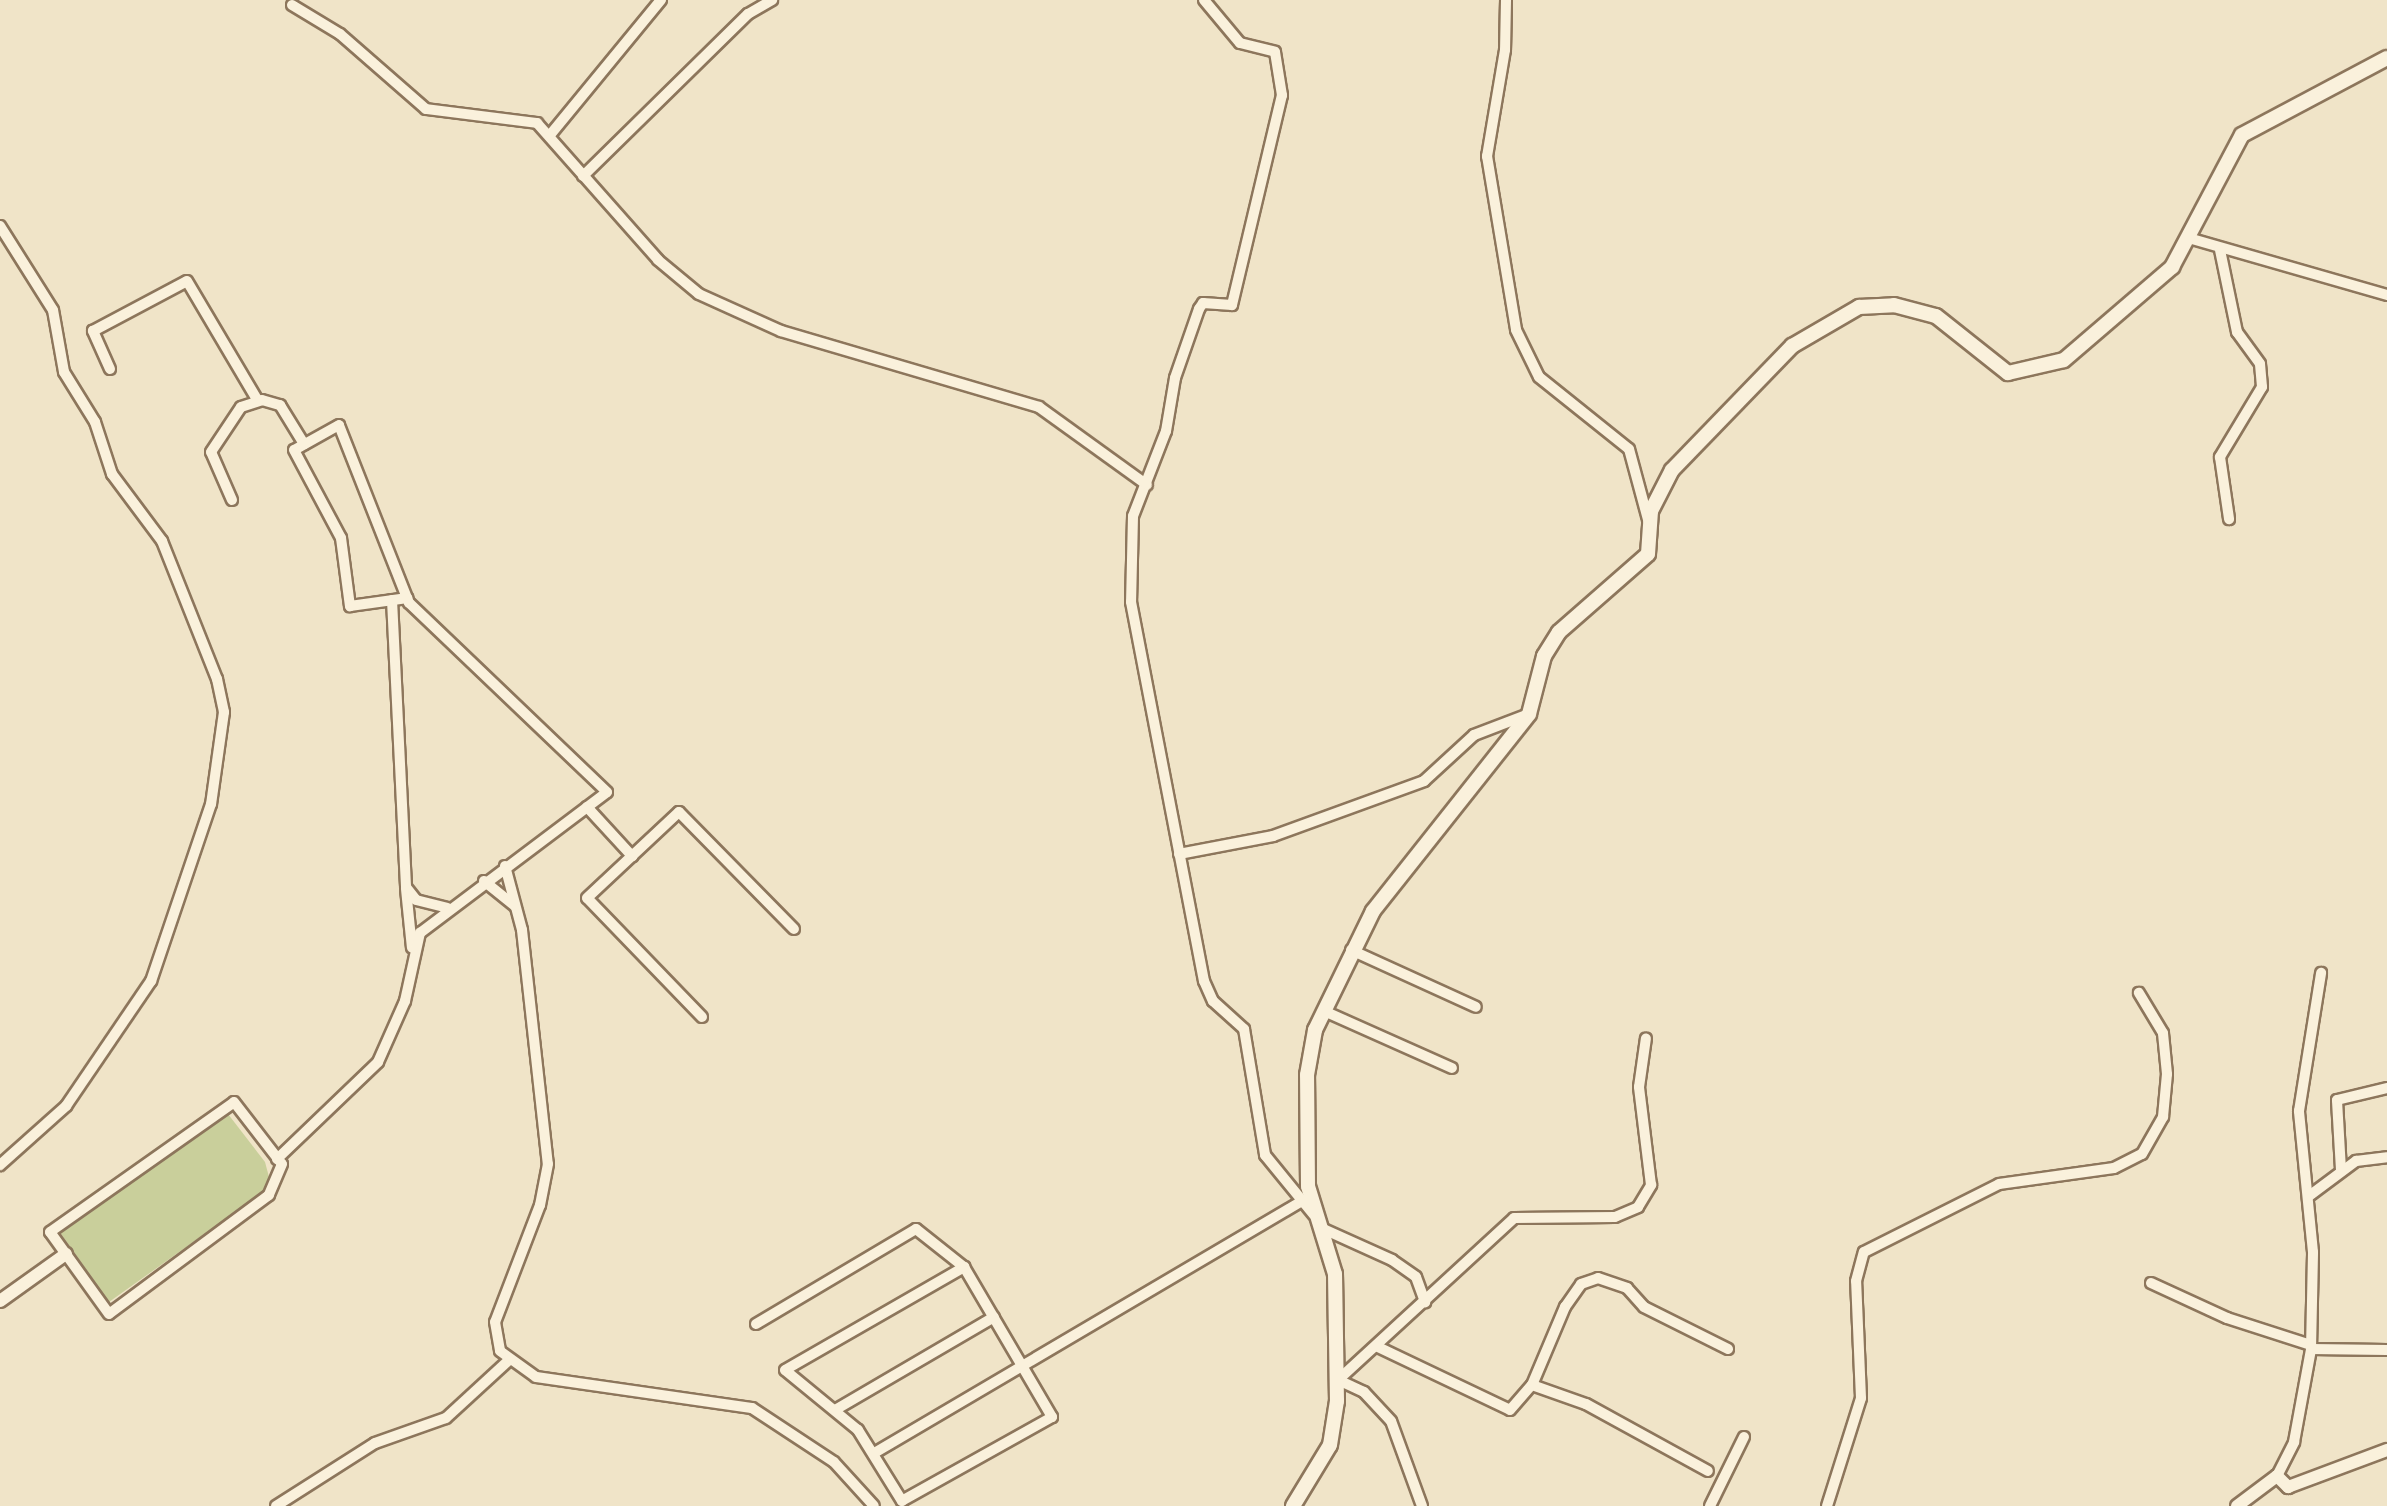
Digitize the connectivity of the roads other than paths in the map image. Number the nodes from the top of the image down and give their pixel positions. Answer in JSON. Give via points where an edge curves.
{"nodes":[{"id":1,"x":661,"y":0,"type":"edge"},
{"id":2,"x":772,"y":0,"type":"edge"},
{"id":3,"x":1204,"y":0,"type":"edge"},
{"id":4,"x":1506,"y":0,"type":"edge"},
{"id":5,"x":292,"y":5,"type":"dead end"},
{"id":6,"x":2387,"y":58,"type":"edge"},
{"id":7,"x":550,"y":135,"type":"junction"},
{"id":8,"x":583,"y":176,"type":"junction"},
{"id":9,"x":0,"y":226,"type":"edge"},
{"id":10,"x":2192,"y":239,"type":"junction"},
{"id":11,"x":2220,"y":250,"type":"junction"},
{"id":12,"x":2387,"y":295,"type":"edge"},
{"id":13,"x":110,"y":369,"type":"dead end"},
{"id":14,"x":258,"y":401,"type":"junction"},
{"id":15,"x":304,"y":444,"type":"junction"},
{"id":16,"x":1147,"y":485,"type":"junction"},
{"id":17,"x":232,"y":500,"type":"dead end"},
{"id":18,"x":2229,"y":519,"type":"dead end"},
{"id":19,"x":1650,"y":525,"type":"junction"},
{"id":20,"x":407,"y":598,"type":"junction"},
{"id":21,"x":392,"y":600,"type":"junction"},
{"id":22,"x":1529,"y":714,"type":"junction"},
{"id":23,"x":587,"y":807,"type":"junction"},
{"id":24,"x":1179,"y":854,"type":"junction"},
{"id":25,"x":632,"y":856,"type":"junction"},
{"id":26,"x":505,"y":866,"type":"junction"},
{"id":27,"x":484,"y":881,"type":"junction"},
{"id":28,"x":406,"y":887,"type":"junction"},
{"id":29,"x":515,"y":906,"type":"junction"},
{"id":30,"x":449,"y":907,"type":"junction"},
{"id":31,"x":794,"y":929,"type":"dead end"},
{"id":32,"x":1351,"y":950,"type":"junction"},
{"id":33,"x":413,"y":954,"type":"junction"},
{"id":34,"x":2321,"y":973,"type":"dead end"},
{"id":35,"x":2139,"y":993,"type":"dead end"},
{"id":36,"x":1476,"y":1007,"type":"dead end"},
{"id":37,"x":1324,"y":1011,"type":"junction"},
{"id":38,"x":702,"y":1017,"type":"dead end"},
{"id":39,"x":1646,"y":1038,"type":"dead end"},
{"id":40,"x":1452,"y":1068,"type":"dead end"},
{"id":41,"x":2387,"y":1088,"type":"edge"},
{"id":42,"x":2387,"y":1157,"type":"edge"},
{"id":43,"x":277,"y":1159,"type":"junction"},
{"id":44,"x":0,"y":1165,"type":"edge"},
{"id":45,"x":2341,"y":1170,"type":"junction"},
{"id":46,"x":2309,"y":1196,"type":"junction"},
{"id":47,"x":1301,"y":1202,"type":"junction"},
{"id":48,"x":1316,"y":1220,"type":"junction"},
{"id":49,"x":66,"y":1254,"type":"junction"},
{"id":50,"x":964,"y":1267,"type":"junction"},
{"id":51,"x":2151,"y":1283,"type":"dead end"},
{"id":52,"x":0,"y":1301,"type":"edge"},
{"id":53,"x":1425,"y":1302,"type":"junction"},
{"id":54,"x":994,"y":1317,"type":"junction"},
{"id":55,"x":756,"y":1324,"type":"dead end"},
{"id":56,"x":1378,"y":1347,"type":"junction"},
{"id":57,"x":2311,"y":1347,"type":"junction"},
{"id":58,"x":1728,"y":1349,"type":"dead end"},
{"id":59,"x":2387,"y":1350,"type":"edge"},
{"id":60,"x":508,"y":1361,"type":"junction"},
{"id":61,"x":1024,"y":1366,"type":"junction"},
{"id":62,"x":1338,"y":1380,"type":"junction"},
{"id":63,"x":1532,"y":1385,"type":"junction"},
{"id":64,"x":835,"y":1410,"type":"junction"},
{"id":65,"x":1744,"y":1437,"type":"dead end"},
{"id":66,"x":2387,"y":1450,"type":"edge"},
{"id":67,"x":876,"y":1452,"type":"junction"},
{"id":68,"x":1708,"y":1471,"type":"dead end"},
{"id":69,"x":2277,"y":1476,"type":"junction"},
{"id":70,"x":276,"y":1506,"type":"edge"},
{"id":71,"x":874,"y":1506,"type":"edge"},
{"id":72,"x":1293,"y":1506,"type":"edge"},
{"id":73,"x":1422,"y":1506,"type":"edge"},
{"id":74,"x":1710,"y":1506,"type":"edge"},
{"id":75,"x":1827,"y":1506,"type":"edge"},
{"id":76,"x":2237,"y":1506,"type":"edge"}],
"edges":[{"from":1,"to":7,"type":"street"},
{"from":2,"to":8,"type":"street","via":[[748,14]]},
{"from":3,"to":16,"type":"street","via":[[1240,43],[1275,52],[1282,95],[1232,305],[1203,303],[1199,309]]},
{"from":4,"to":19,"type":"street","via":[[1505,50],[1487,156],[1516,330],[1539,377],[1629,449]]},
{"from":5,"to":7,"type":"street","via":[[340,34],[426,109],[527,120]]},
{"from":6,"to":10,"type":"main road","via":[[2242,135]]},
{"from":7,"to":8,"type":"street"},
{"from":8,"to":16,"type":"street","via":[[658,260],[699,294],[781,331],[1039,407]]},
{"from":9,"to":44,"type":"street","via":[[53,310],[64,372],[95,422],[112,474],[162,541],[217,679],[224,712],[213,796],[151,981],[66,1106]]},
{"from":10,"to":11,"type":"street"},
{"from":10,"to":19,"type":"main road","via":[[2172,267],[2077,351],[2032,372],[1999,370],[1947,323],[1908,307],[1870,304],[1815,327],[1672,470],[1654,501]]},
{"from":11,"to":12,"type":"street"},
{"from":11,"to":18,"type":"street","via":[[2237,332],[2260,364],[2262,387],[2220,457]]},
{"from":13,"to":14,"type":"street","via":[[93,331],[187,281]]},
{"from":14,"to":15,"type":"street","via":[[280,405]]},
{"from":14,"to":17,"type":"street","via":[[235,412],[211,452]]},
{"from":15,"to":20,"type":"street","via":[[339,425]]},
{"from":15,"to":21,"type":"street","via":[[294,450],[341,538],[350,606]]},
{"from":16,"to":24,"type":"street","via":[[1128,534],[1130,591]]},
{"from":19,"to":22,"type":"main road","via":[[1643,561],[1587,603],[1548,647]]},
{"from":20,"to":21,"type":"street"},
{"from":20,"to":23,"type":"street","via":[[607,792]]},
{"from":21,"to":28,"type":"street"},
{"from":22,"to":24,"type":"street","via":[[1474,735],[1424,781],[1273,836]]},
{"from":22,"to":32,"type":"main road","via":[[1390,888]]},
{"from":23,"to":25,"type":"street"},
{"from":23,"to":26,"type":"street"},
{"from":24,"to":47,"type":"street","via":[[1208,993],[1239,1022],[1247,1040],[1261,1144]]},
{"from":25,"to":31,"type":"street","via":[[679,812]]},
{"from":25,"to":38,"type":"street","via":[[587,898]]},
{"from":26,"to":27,"type":"street"},
{"from":26,"to":29,"type":"street"},
{"from":27,"to":29,"type":"street"},
{"from":27,"to":30,"type":"street"},
{"from":28,"to":30,"type":"street","via":[[416,900]]},
{"from":28,"to":33,"type":"street"},
{"from":29,"to":60,"type":"street","via":[[548,1164],[537,1216],[495,1322],[496,1340]]},
{"from":30,"to":33,"type":"street","via":[[420,933]]},
{"from":32,"to":36,"type":"street"},
{"from":32,"to":37,"type":"main road"},
{"from":33,"to":43,"type":"street","via":[[405,1001],[378,1062]]},
{"from":34,"to":46,"type":"street","via":[[2299,1111]]},
{"from":35,"to":75,"type":"street","via":[[2163,1033],[2167,1074],[2163,1117],[2142,1154],[2114,1168],[1999,1184],[1864,1252],[1856,1281],[1861,1398]]},
{"from":37,"to":40,"type":"street"},
{"from":37,"to":48,"type":"main road","via":[[1307,1075]]},
{"from":39,"to":53,"type":"street","via":[[1639,1087],[1651,1185],[1638,1207],[1615,1217],[1514,1218]]},
{"from":41,"to":45,"type":"street","via":[[2337,1100]]},
{"from":42,"to":45,"type":"street","via":[[2356,1161]]},
{"from":43,"to":49,"type":"street","via":[[277,1180],[260,1206],[109,1314]]},
{"from":43,"to":49,"type":"street","via":[[234,1102],[50,1232]]},
{"from":45,"to":46,"type":"street"},
{"from":46,"to":57,"type":"street"},
{"from":47,"to":48,"type":"street"},
{"from":47,"to":61,"type":"street"},
{"from":48,"to":53,"type":"street","via":[[1416,1277]]},
{"from":48,"to":62,"type":"main road","via":[[1335,1274]]},
{"from":49,"to":52,"type":"street"},
{"from":50,"to":54,"type":"street"},
{"from":50,"to":55,"type":"street","via":[[916,1229]]},
{"from":50,"to":64,"type":"street","via":[[785,1370]]},
{"from":51,"to":57,"type":"street","via":[[2227,1318]]},
{"from":53,"to":56,"type":"street"},
{"from":54,"to":61,"type":"street"},
{"from":54,"to":64,"type":"street"},
{"from":56,"to":62,"type":"street"},
{"from":56,"to":63,"type":"street","via":[[1510,1410]]},
{"from":57,"to":59,"type":"street"},
{"from":57,"to":69,"type":"street","via":[[2294,1442]]},
{"from":58,"to":63,"type":"street","via":[[1598,1278],[1581,1284],[1565,1307]]},
{"from":60,"to":70,"type":"street","via":[[446,1418],[375,1443]]},
{"from":60,"to":71,"type":"street","via":[[536,1377],[752,1408],[834,1462]]},
{"from":61,"to":67,"type":"street"},
{"from":61,"to":67,"type":"street","via":[[1052,1417],[902,1501]]},
{"from":62,"to":72,"type":"main road","via":[[1330,1445]]},
{"from":62,"to":73,"type":"street","via":[[1364,1392],[1391,1421]]},
{"from":63,"to":68,"type":"street","via":[[1586,1404]]},
{"from":64,"to":67,"type":"street"},
{"from":65,"to":74,"type":"street"},
{"from":66,"to":69,"type":"street","via":[[2288,1487]]},
{"from":69,"to":76,"type":"street"}]}
